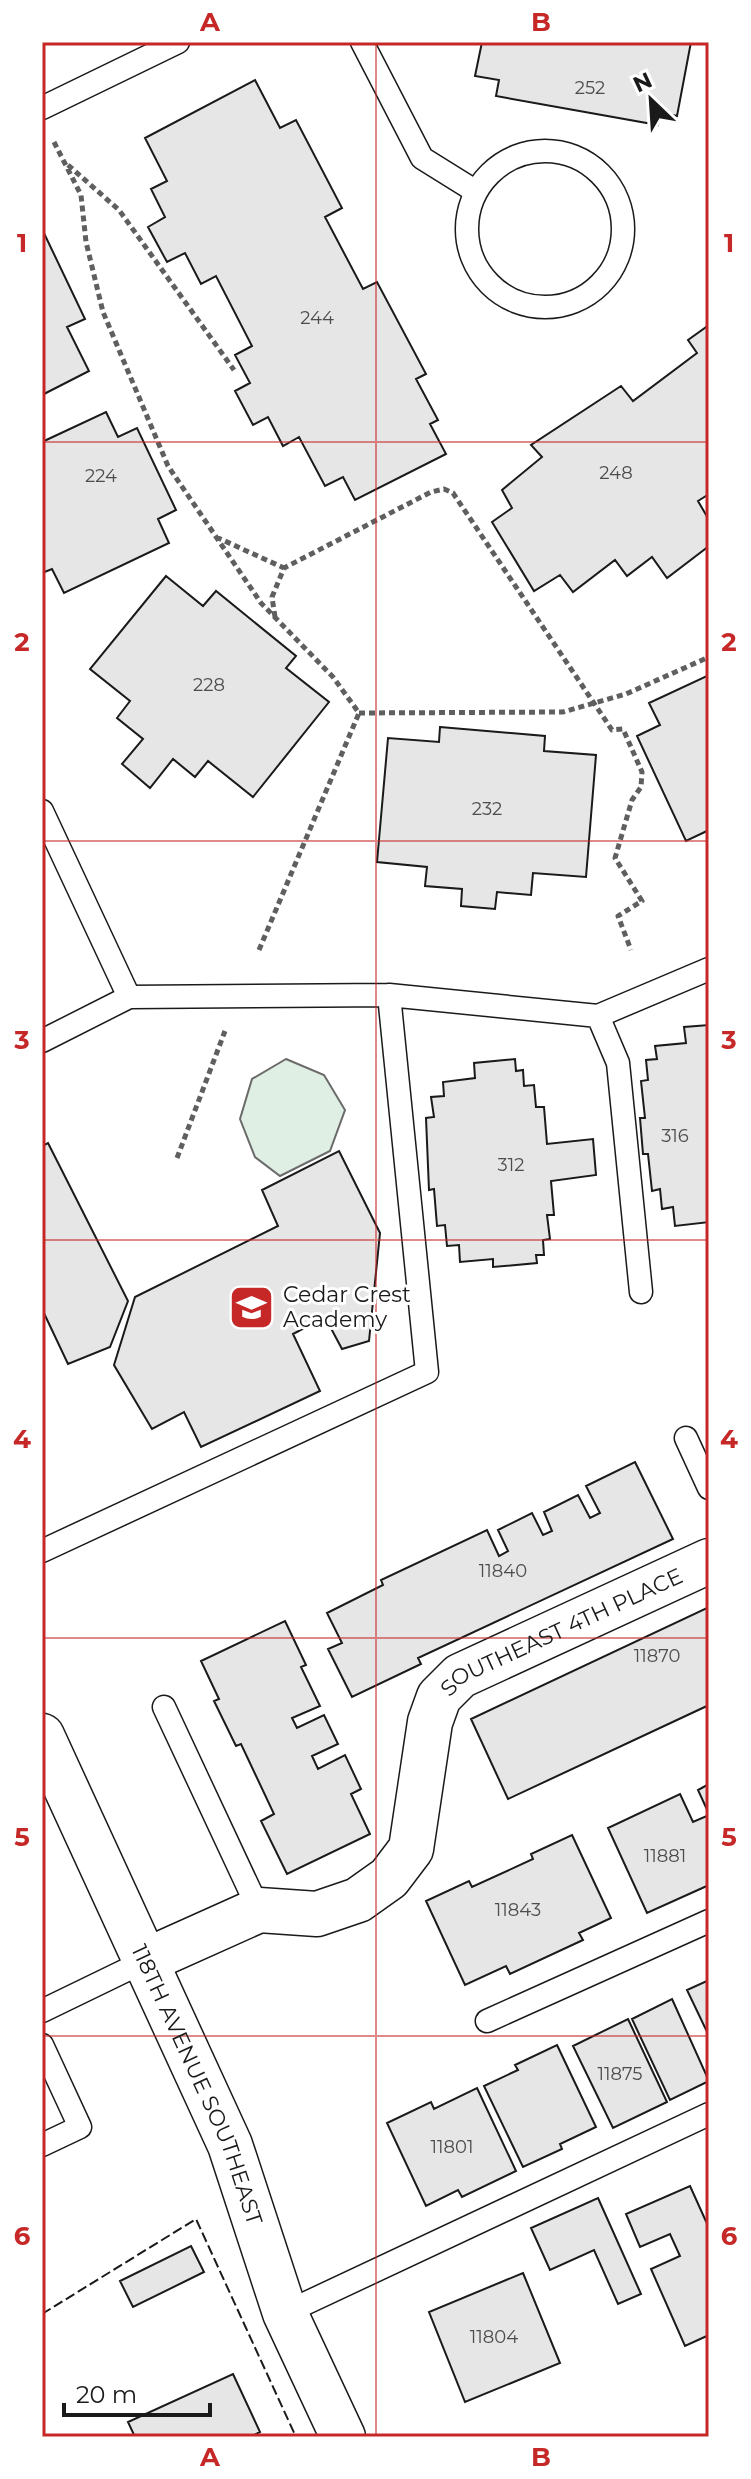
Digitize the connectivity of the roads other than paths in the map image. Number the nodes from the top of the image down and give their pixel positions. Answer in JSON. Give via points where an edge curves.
{"nodes":[{"id":1,"x":178,"y":42,"type":"edge"},
{"id":2,"x":362,"y":42,"type":"edge"},
{"id":3,"x":42,"y":108,"type":"edge"},
{"id":4,"x":475,"y":191,"type":"junction"},
{"id":5,"x":42,"y":811,"type":"edge"},
{"id":6,"x":709,"y":969,"type":"edge"},
{"id":7,"x":389,"y":995,"type":"junction"},
{"id":8,"x":129,"y":997,"type":"junction"},
{"id":9,"x":598,"y":1016,"type":"junction"},
{"id":10,"x":42,"y":1041,"type":"edge"},
{"id":11,"x":641,"y":1292,"type":"dead end"},
{"id":12,"x":686,"y":1438,"type":"dead end"},
{"id":13,"x":709,"y":1488,"type":"edge"},
{"id":14,"x":42,"y":1551,"type":"edge"},
{"id":15,"x":709,"y":1561,"type":"edge"},
{"id":16,"x":164,"y":1707,"type":"dead end"},
{"id":17,"x":42,"y":1736,"type":"edge"},
{"id":18,"x":259,"y":1910,"type":"junction"},
{"id":19,"x":709,"y":1921,"type":"edge"},
{"id":20,"x":143,"y":1962,"type":"junction"},
{"id":21,"x":42,"y":2011,"type":"edge"},
{"id":22,"x":487,"y":2021,"type":"dead end"},
{"id":23,"x":42,"y":2045,"type":"edge"},
{"id":24,"x":709,"y":2114,"type":"edge"},
{"id":25,"x":42,"y":2145,"type":"edge"},
{"id":26,"x":285,"y":2313,"type":"junction"},
{"id":27,"x":343,"y":2437,"type":"edge"}],
"edges":[{"from":1,"to":3,"type":"lane"},
{"from":2,"to":4,"type":"lane","via":[[422,158]]},
{"from":4,"to":4,"type":"lane","via":[[465,232],[477,272],[507,300],[547,309],[574,302],[587,298],[616,268],[626,227],[614,187],[584,159],[544,150],[503,161]]},
{"from":5,"to":8,"type":"lane"},
{"from":6,"to":9,"type":"lane"},
{"from":7,"to":8,"type":"lane"},
{"from":7,"to":9,"type":"lane"},
{"from":7,"to":14,"type":"lane","via":[[427,1372]]},
{"from":8,"to":10,"type":"lane"},
{"from":9,"to":11,"type":"lane","via":[[618,1063]]},
{"from":12,"to":13,"type":"lane"},
{"from":15,"to":18,"type":"street","name":"SOUTHEAST 4TH PLACE","via":[[460,1676],[439,1697],[430,1722],[411,1849],[389,1878],[358,1900],[317,1914]]},
{"from":16,"to":18,"type":"lane"},
{"from":17,"to":20,"type":"street","name":"118TH AVENUE SOUTHEAST"},
{"from":18,"to":20,"type":"street","name":"SOUTHEAST 4TH PLACE"},
{"from":19,"to":22,"type":"lane"},
{"from":20,"to":21,"type":"lane"},
{"from":20,"to":26,"type":"street","name":"118TH AVENUE SOUTHEAST","via":[[230,2145]]},
{"from":23,"to":25,"type":"lane","via":[[80,2127]]},
{"from":24,"to":26,"type":"lane"},
{"from":26,"to":27,"type":"street","name":"118TH AVENUE SOUTHEAST"}]}
